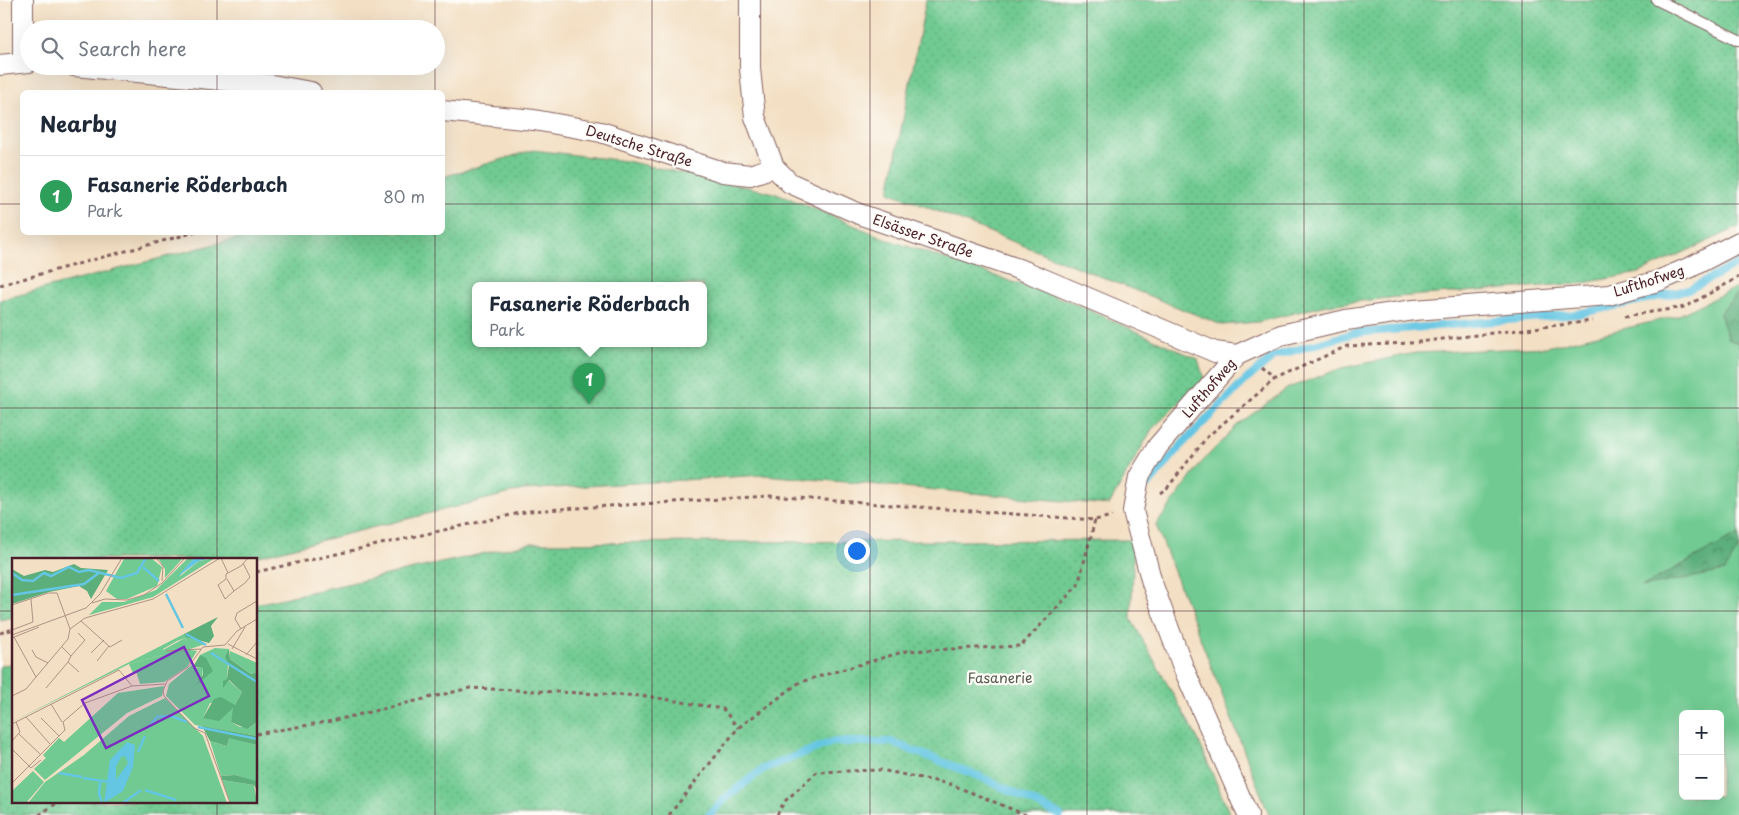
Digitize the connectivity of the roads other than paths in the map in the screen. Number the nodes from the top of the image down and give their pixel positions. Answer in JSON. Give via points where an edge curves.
{"nodes":[{"id":1,"x":23,"y":0,"type":"edge"},
{"id":2,"x":750,"y":0,"type":"edge"},
{"id":3,"x":1657,"y":0,"type":"edge"},
{"id":4,"x":24,"y":20,"type":"edge"},
{"id":5,"x":1739,"y":40,"type":"edge"},
{"id":6,"x":20,"y":63,"type":"edge"},
{"id":7,"x":0,"y":65,"type":"edge"},
{"id":8,"x":168,"y":75,"type":"edge"},
{"id":9,"x":300,"y":90,"type":"edge"},
{"id":10,"x":445,"y":111,"type":"edge"},
{"id":11,"x":774,"y":167,"type":"junction"},
{"id":12,"x":1739,"y":242,"type":"edge"},
{"id":13,"x":1237,"y":355,"type":"junction"},
{"id":14,"x":1248,"y":815,"type":"edge"}],
"edges":[{"from":1,"to":4,"type":"street"},
{"from":2,"to":11,"type":"street","name":"Elsässer Straße","via":[[750,70],[755,117]]},
{"from":3,"to":5,"type":"lane"},
{"from":6,"to":7,"type":"street"},
{"from":8,"to":9,"type":"street"},
{"from":10,"to":11,"type":"street","name":"Deutsche Straße","via":[[534,120],[601,132],[723,172],[750,175]]},
{"from":11,"to":13,"type":"street","name":"Elsässer Straße","via":[[790,183],[859,214],[1027,272],[1215,352]]},
{"from":12,"to":13,"type":"street","name":"Lufthofweg","via":[[1666,278],[1609,295],[1414,310],[1346,320],[1281,335]]},
{"from":13,"to":14,"type":"street","name":"Lufthofweg","via":[[1158,446],[1139,477],[1133,511],[1152,583],[1183,667]]}]}
